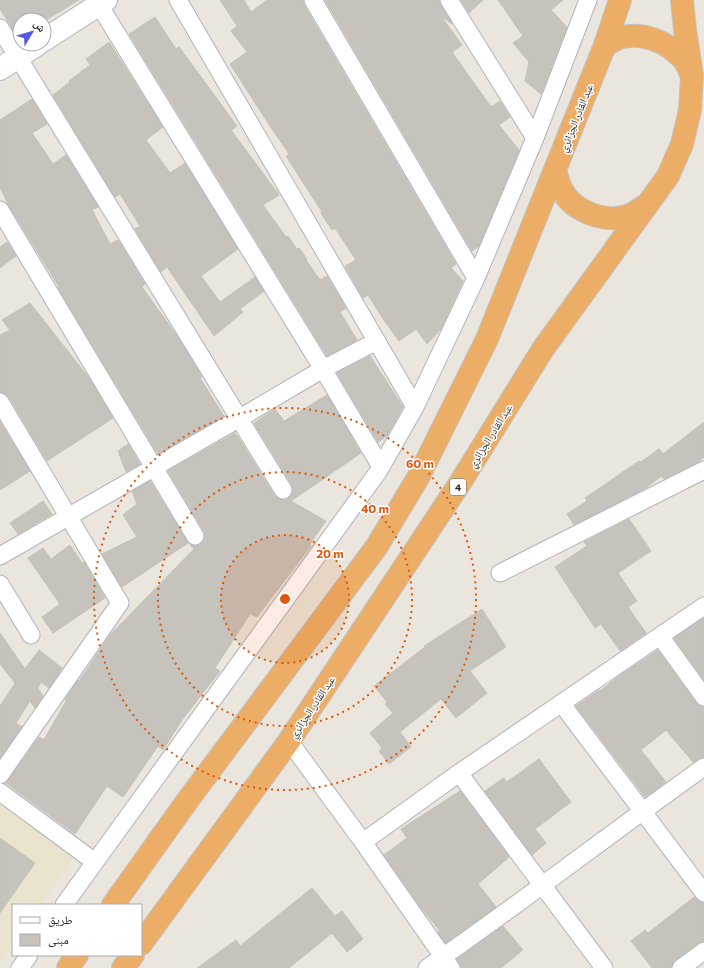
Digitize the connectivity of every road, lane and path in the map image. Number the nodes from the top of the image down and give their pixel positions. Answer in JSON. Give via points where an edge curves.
{"nodes":[{"id":1,"x":178,"y":0,"type":"edge"},
{"id":2,"x":313,"y":0,"type":"edge"},
{"id":3,"x":449,"y":0,"type":"edge"},
{"id":4,"x":588,"y":0,"type":"edge"},
{"id":5,"x":620,"y":0,"type":"edge"},
{"id":6,"x":682,"y":0,"type":"edge"},
{"id":7,"x":100,"y":2,"type":"edge"},
{"id":8,"x":0,"y":28,"type":"edge"},
{"id":9,"x":52,"y":35,"type":"edge"},
{"id":10,"x":605,"y":45,"type":"junction"},
{"id":11,"x":26,"y":52,"type":"edge"},
{"id":12,"x":18,"y":57,"type":"junction"},
{"id":13,"x":0,"y":69,"type":"edge"},
{"id":14,"x":692,"y":75,"type":"junction"},
{"id":15,"x":535,"y":138,"type":"junction"},
{"id":16,"x":555,"y":170,"type":"junction"},
{"id":17,"x":647,"y":204,"type":"junction"},
{"id":18,"x":0,"y":210,"type":"edge"},
{"id":19,"x":476,"y":278,"type":"junction"},
{"id":20,"x":377,"y":341,"type":"junction"},
{"id":21,"x":323,"y":369,"type":"junction"},
{"id":22,"x":0,"y":402,"type":"edge"},
{"id":23,"x":415,"y":406,"type":"junction"},
{"id":24,"x":240,"y":418,"type":"junction"},
{"id":25,"x":154,"y":467,"type":"junction"},
{"id":26,"x":381,"y":467,"type":"junction"},
{"id":27,"x":704,"y":470,"type":"edge"},
{"id":28,"x":283,"y":490,"type":"dead end"},
{"id":29,"x":69,"y":516,"type":"junction"},
{"id":30,"x":195,"y":536,"type":"dead end"},
{"id":31,"x":0,"y":556,"type":"edge"},
{"id":32,"x":500,"y":573,"type":"dead end"},
{"id":33,"x":0,"y":584,"type":"edge"},
{"id":34,"x":704,"y":606,"type":"edge"},
{"id":35,"x":31,"y":635,"type":"dead end"},
{"id":36,"x":660,"y":636,"type":"junction"},
{"id":37,"x":704,"y":697,"type":"edge"},
{"id":38,"x":561,"y":703,"type":"junction"},
{"id":39,"x":289,"y":741,"type":"junction"},
{"id":40,"x":704,"y":767,"type":"edge"},
{"id":41,"x":459,"y":773,"type":"junction"},
{"id":42,"x":0,"y":775,"type":"edge"},
{"id":43,"x":0,"y":792,"type":"edge"},
{"id":44,"x":642,"y":811,"type":"junction"},
{"id":45,"x":363,"y":842,"type":"junction"},
{"id":46,"x":95,"y":862,"type":"junction"},
{"id":47,"x":544,"y":885,"type":"junction"},
{"id":48,"x":704,"y":893,"type":"edge"},
{"id":49,"x":65,"y":904,"type":"edge"},
{"id":50,"x":114,"y":904,"type":"edge"},
{"id":51,"x":142,"y":943,"type":"edge"},
{"id":52,"x":704,"y":950,"type":"edge"},
{"id":53,"x":28,"y":956,"type":"edge"},
{"id":54,"x":76,"y":956,"type":"edge"},
{"id":55,"x":132,"y":956,"type":"edge"},
{"id":56,"x":447,"y":963,"type":"edge"},
{"id":57,"x":20,"y":968,"type":"edge"},
{"id":58,"x":68,"y":968,"type":"edge"},
{"id":59,"x":123,"y":968,"type":"edge"},
{"id":60,"x":427,"y":968,"type":"edge"},
{"id":61,"x":604,"y":968,"type":"edge"},
{"id":62,"x":681,"y":968,"type":"edge"}],
"edges":[{"from":1,"to":20,"type":"street"},
{"from":2,"to":19,"type":"street"},
{"from":3,"to":15,"type":"street"},
{"from":4,"to":15,"type":"street"},
{"from":5,"to":10,"type":"highway","name":"عبد القادر الجزائري"},
{"from":6,"to":14,"type":"highway","name":"عبد القادر الجزائري","number":"4"},
{"from":7,"to":9,"type":"street"},
{"from":7,"to":21,"type":"street"},
{"from":8,"to":12,"type":"street"},
{"from":10,"to":14,"type":"highway","via":[[620,38],[638,36],[655,39],[670,47],[683,59]]},
{"from":10,"to":16,"type":"highway","name":"عبد القادر الجزائري"},
{"from":11,"to":12,"type":"street"},
{"from":12,"to":13,"type":"street"},
{"from":12,"to":24,"type":"street"},
{"from":14,"to":17,"type":"highway","name":"عبد القادر الجزائري","number":"4","via":[[690,110],[682,144],[668,176]]},
{"from":15,"to":19,"type":"street"},
{"from":16,"to":17,"type":"highway","via":[[561,189],[574,205],[591,215],[610,218],[630,215]]},
{"from":16,"to":50,"type":"highway","name":"عبد القادر الجزائري","via":[[487,339],[419,476],[377,546]]},
{"from":17,"to":39,"type":"highway","name":"عبد القادر الجزائري","number":"4","via":[[543,349],[460,483]]},
{"from":18,"to":25,"type":"street"},
{"from":19,"to":23,"type":"street"},
{"from":20,"to":21,"type":"street"},
{"from":20,"to":23,"type":"street"},
{"from":21,"to":24,"type":"street"},
{"from":21,"to":26,"type":"street"},
{"from":22,"to":29,"type":"street"},
{"from":23,"to":26,"type":"street"},
{"from":24,"to":25,"type":"street"},
{"from":24,"to":28,"type":"street"},
{"from":25,"to":29,"type":"street"},
{"from":25,"to":30,"type":"street"},
{"from":26,"to":46,"type":"street"},
{"from":27,"to":32,"type":"street"},
{"from":29,"to":31,"type":"street"},
{"from":29,"to":42,"type":"street","via":[[120,603]]},
{"from":33,"to":35,"type":"street"},
{"from":34,"to":36,"type":"street"},
{"from":36,"to":37,"type":"street"},
{"from":36,"to":38,"type":"street"},
{"from":38,"to":41,"type":"street"},
{"from":38,"to":44,"type":"street"},
{"from":39,"to":45,"type":"street"},
{"from":39,"to":51,"type":"highway","name":"عبد القادر الجزائري","number":"4"},
{"from":40,"to":44,"type":"street"},
{"from":41,"to":45,"type":"street"},
{"from":41,"to":47,"type":"street"},
{"from":43,"to":46,"type":"street"},
{"from":44,"to":47,"type":"street"},
{"from":44,"to":48,"type":"street"},
{"from":45,"to":56,"type":"street"},
{"from":46,"to":49,"type":"street"},
{"from":47,"to":56,"type":"street"},
{"from":47,"to":61,"type":"street"},
{"from":52,"to":62,"type":"street"},
{"from":53,"to":57,"type":"street"},
{"from":54,"to":58,"type":"highway"},
{"from":55,"to":59,"type":"highway"},
{"from":56,"to":60,"type":"street"}]}
